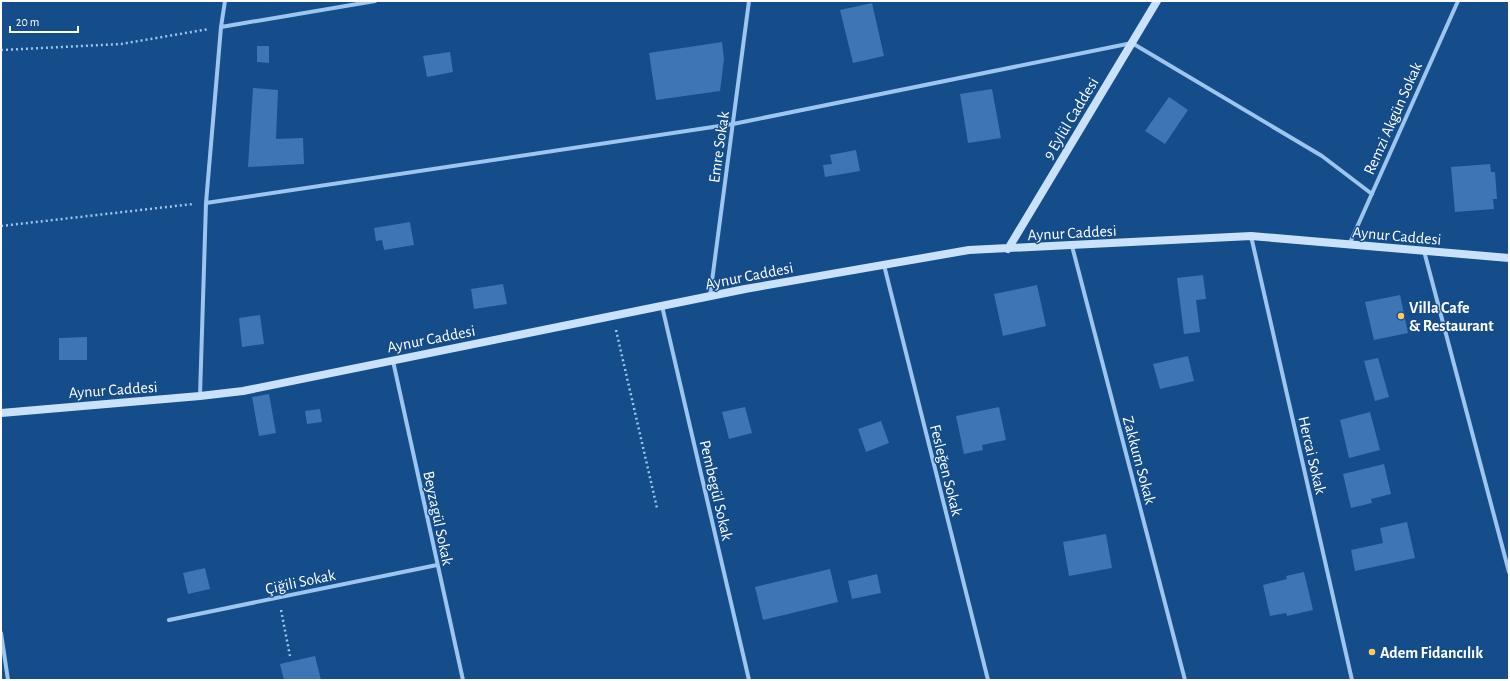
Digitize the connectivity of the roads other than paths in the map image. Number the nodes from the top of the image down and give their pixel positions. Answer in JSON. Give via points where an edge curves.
{"nodes":[{"id":1,"x":225,"y":1,"type":"edge"},
{"id":2,"x":375,"y":1,"type":"edge"},
{"id":3,"x":749,"y":1,"type":"edge"},
{"id":4,"x":1157,"y":1,"type":"edge"},
{"id":5,"x":1458,"y":1,"type":"edge"},
{"id":6,"x":221,"y":27,"type":"junction"},
{"id":7,"x":1132,"y":43,"type":"junction"},
{"id":8,"x":733,"y":124,"type":"junction"},
{"id":9,"x":1372,"y":194,"type":"junction"},
{"id":10,"x":206,"y":203,"type":"junction"},
{"id":11,"x":1251,"y":236,"type":"junction"},
{"id":12,"x":1349,"y":245,"type":"junction"},
{"id":13,"x":1072,"y":246,"type":"junction"},
{"id":14,"x":1008,"y":249,"type":"junction"},
{"id":15,"x":1424,"y":251,"type":"junction"},
{"id":16,"x":1509,"y":258,"type":"edge"},
{"id":17,"x":884,"y":265,"type":"junction"},
{"id":18,"x":710,"y":296,"type":"junction"},
{"id":19,"x":662,"y":306,"type":"junction"},
{"id":20,"x":393,"y":361,"type":"junction"},
{"id":21,"x":200,"y":396,"type":"junction"},
{"id":22,"x":1,"y":413,"type":"edge"},
{"id":23,"x":437,"y":565,"type":"junction"},
{"id":24,"x":1509,"y":572,"type":"edge"},
{"id":25,"x":169,"y":620,"type":"dead end"},
{"id":26,"x":1,"y":633,"type":"edge"},
{"id":27,"x":8,"y":680,"type":"edge"},
{"id":28,"x":463,"y":680,"type":"edge"},
{"id":29,"x":749,"y":680,"type":"edge"},
{"id":30,"x":988,"y":680,"type":"edge"},
{"id":31,"x":1185,"y":680,"type":"edge"},
{"id":32,"x":1352,"y":680,"type":"edge"}],
"edges":[{"from":1,"to":6,"type":"street"},
{"from":2,"to":6,"type":"street"},
{"from":3,"to":8,"type":"street","name":"Emre Sokak"},
{"from":4,"to":7,"type":"street","name":"9 Eylül Caddesi"},
{"from":5,"to":9,"type":"street","name":"Remzi Akgün Sokak"},
{"from":6,"to":10,"type":"street"},
{"from":7,"to":8,"type":"street"},
{"from":7,"to":9,"type":"street","via":[[1322,156]]},
{"from":7,"to":14,"type":"street","name":"9 Eylül Caddesi"},
{"from":8,"to":10,"type":"street"},
{"from":8,"to":18,"type":"street","name":"Emre Sokak"},
{"from":9,"to":12,"type":"street","name":"Remzi Akgün Sokak"},
{"from":10,"to":21,"type":"street"},
{"from":11,"to":12,"type":"street","name":"Aynur Caddesi"},
{"from":11,"to":13,"type":"street","name":"Aynur Caddesi"},
{"from":11,"to":32,"type":"street","name":"Hercai Sokak"},
{"from":12,"to":15,"type":"street","name":"Aynur Caddesi"},
{"from":13,"to":14,"type":"street","name":"Aynur Caddesi"},
{"from":13,"to":31,"type":"street","name":"Zakkum Sokak"},
{"from":14,"to":17,"type":"street","name":"Aynur Caddesi","via":[[970,250]]},
{"from":15,"to":16,"type":"street","name":"Aynur Caddesi"},
{"from":15,"to":24,"type":"street"},
{"from":17,"to":18,"type":"street","name":"Aynur Caddesi"},
{"from":17,"to":30,"type":"street","name":"Fesleğen Sokak"},
{"from":18,"to":19,"type":"street","name":"Aynur Caddesi"},
{"from":19,"to":20,"type":"street","name":"Aynur Caddesi"},
{"from":19,"to":29,"type":"street","name":"Pembegül Sokak"},
{"from":20,"to":21,"type":"street","name":"Aynur Caddesi","via":[[243,391]]},
{"from":20,"to":23,"type":"street","name":"Beyzagül Sokak"},
{"from":21,"to":22,"type":"street","name":"Aynur Caddesi"},
{"from":23,"to":25,"type":"street","name":"Çiğili Sokak"},
{"from":23,"to":28,"type":"street","name":"Beyzagül Sokak"},
{"from":26,"to":27,"type":"street"}]}
